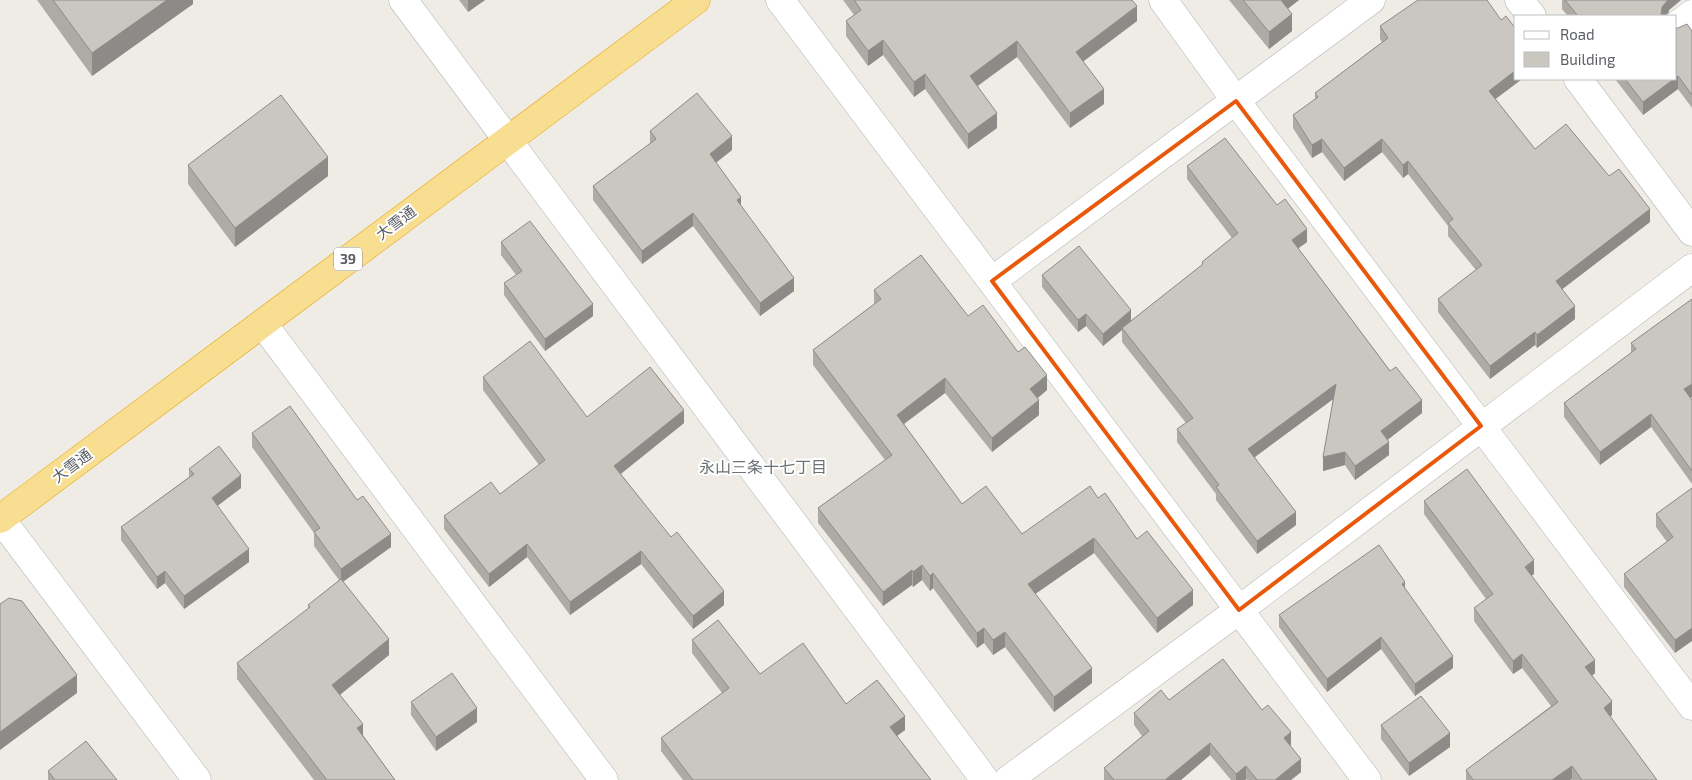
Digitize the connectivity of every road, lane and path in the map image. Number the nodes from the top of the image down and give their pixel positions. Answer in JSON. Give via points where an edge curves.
{"nodes":[{"id":1,"x":403,"y":0,"type":"edge"},
{"id":2,"x":696,"y":0,"type":"edge"},
{"id":3,"x":780,"y":0,"type":"edge"},
{"id":4,"x":1163,"y":0,"type":"edge"},
{"id":5,"x":1371,"y":0,"type":"edge"},
{"id":6,"x":1519,"y":0,"type":"edge"},
{"id":7,"x":1692,"y":14,"type":"edge"},
{"id":8,"x":1531,"y":15,"type":"edge"},
{"id":9,"x":1677,"y":25,"type":"edge"},
{"id":10,"x":1591,"y":83,"type":"edge"},
{"id":11,"x":1236,"y":102,"type":"junction"},
{"id":12,"x":507,"y":139,"type":"junction"},
{"id":13,"x":1692,"y":232,"type":"edge"},
{"id":14,"x":1692,"y":268,"type":"edge"},
{"id":15,"x":992,"y":281,"type":"junction"},
{"id":16,"x":262,"y":324,"type":"junction"},
{"id":17,"x":1481,"y":426,"type":"junction"},
{"id":18,"x":0,"y":519,"type":"edge"},
{"id":19,"x":1239,"y":610,"type":"junction"},
{"id":20,"x":1692,"y":706,"type":"edge"},
{"id":21,"x":197,"y":780,"type":"edge"},
{"id":22,"x":604,"y":780,"type":"edge"},
{"id":23,"x":985,"y":780,"type":"edge"},
{"id":24,"x":1008,"y":780,"type":"edge"},
{"id":25,"x":1367,"y":780,"type":"edge"}],
"edges":[{"from":1,"to":12,"type":"street"},
{"from":2,"to":12,"type":"highway","name":"大雪通","number":"39"},
{"from":3,"to":15,"type":"street"},
{"from":4,"to":11,"type":"street"},
{"from":5,"to":11,"type":"street"},
{"from":6,"to":8,"type":"street"},
{"from":7,"to":9,"type":"street"},
{"from":10,"to":13,"type":"street"},
{"from":11,"to":15,"type":"street"},
{"from":11,"to":17,"type":"street"},
{"from":12,"to":16,"type":"highway","name":"大雪通","number":"39"},
{"from":12,"to":23,"type":"street"},
{"from":14,"to":17,"type":"street"},
{"from":15,"to":19,"type":"street"},
{"from":16,"to":18,"type":"highway","name":"大雪通","number":"39"},
{"from":16,"to":22,"type":"street"},
{"from":17,"to":19,"type":"street"},
{"from":17,"to":20,"type":"street"},
{"from":18,"to":21,"type":"street"},
{"from":19,"to":24,"type":"street"},
{"from":19,"to":25,"type":"street"}]}
